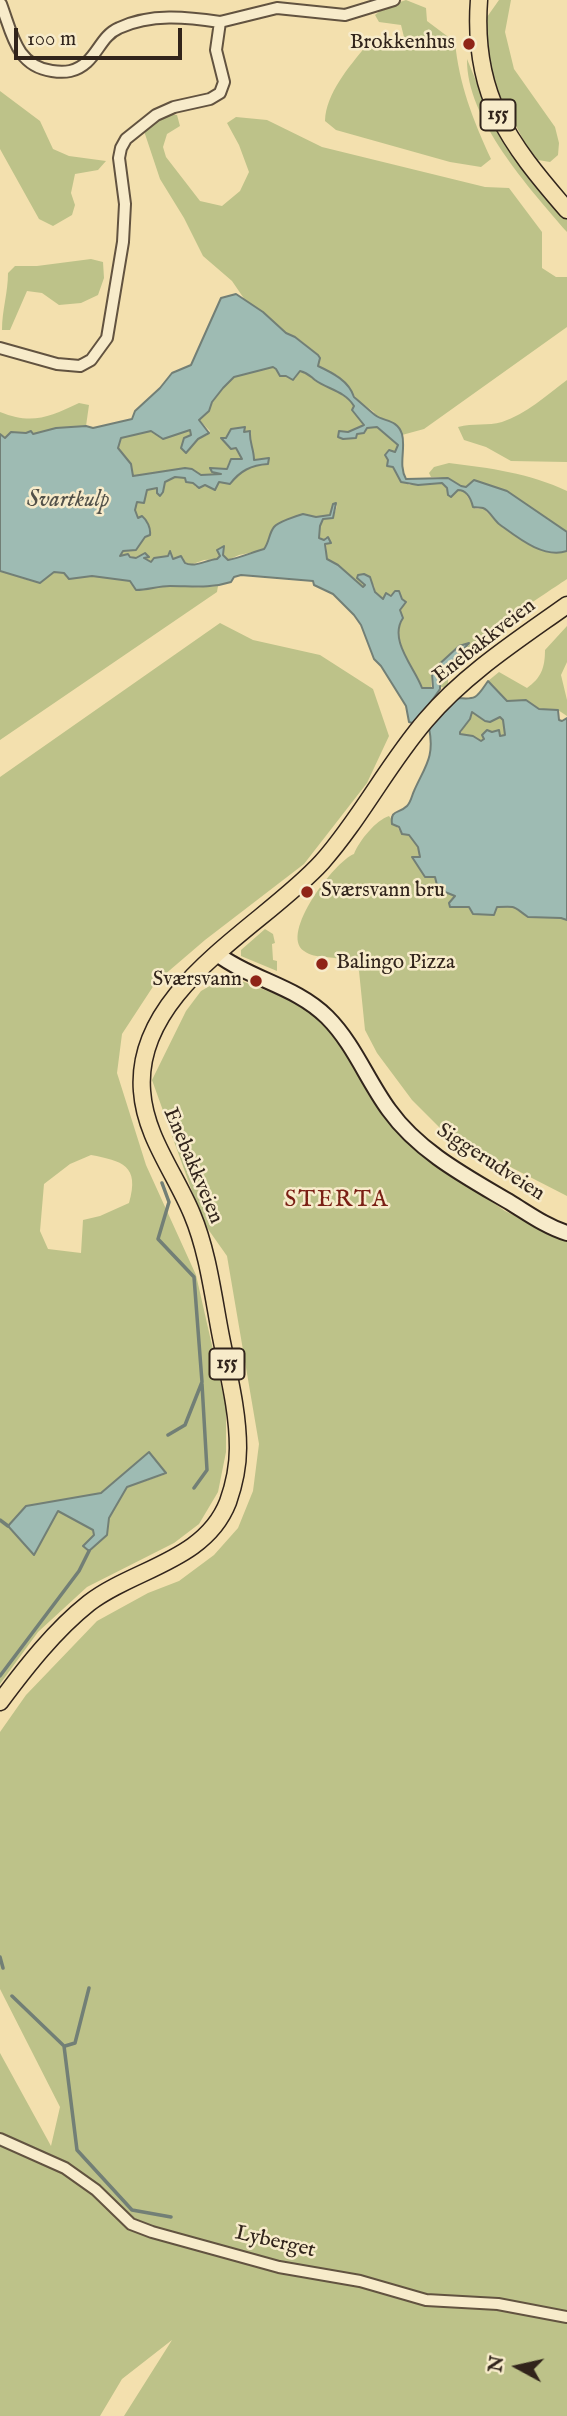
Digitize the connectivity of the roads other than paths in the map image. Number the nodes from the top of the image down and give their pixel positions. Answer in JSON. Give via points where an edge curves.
{"nodes":[{"id":1,"x":394,"y":0,"type":"edge"},
{"id":2,"x":479,"y":0,"type":"edge"},
{"id":3,"x":1,"y":4,"type":"edge"},
{"id":4,"x":219,"y":22,"type":"junction"},
{"id":5,"x":567,"y":210,"type":"edge"},
{"id":6,"x":0,"y":348,"type":"edge"},
{"id":7,"x":567,"y":605,"type":"edge"},
{"id":8,"x":217,"y":954,"type":"junction"},
{"id":9,"x":567,"y":1233,"type":"edge"},
{"id":10,"x":0,"y":1702,"type":"edge"},
{"id":11,"x":0,"y":2138,"type":"edge"},
{"id":12,"x":567,"y":2317,"type":"edge"}],
"edges":[{"from":1,"to":4,"type":"street","via":[[345,15],[277,8]]},
{"from":2,"to":5,"type":"main road","number":"155","via":[[479,55],[495,109],[521,155]]},
{"from":3,"to":4,"type":"street","via":[[24,58],[42,69],[65,73],[90,60],[101,42],[118,28],[183,16]]},
{"from":4,"to":6,"type":"street","via":[[216,50],[224,82],[220,93],[156,115],[121,148],[123,242],[107,338],[90,360],[79,366]]},
{"from":7,"to":8,"type":"main road","name":"Enebakkveien","number":"155","via":[[476,672],[427,718],[322,862]]},
{"from":8,"to":9,"type":"main road","name":"Siggerudveien","via":[[293,991],[328,1017],[390,1112],[427,1150]]},
{"from":8,"to":10,"type":"main road","name":"Enebakkveien","number":"155","via":[[156,1026],[143,1060],[142,1090],[151,1131],[186,1201],[205,1255],[236,1413],[238,1456],[233,1487],[221,1516],[202,1541],[115,1586],[82,1609]]},
{"from":11,"to":12,"type":"street","name":"Lyberget","via":[[65,2168],[131,2224],[152,2232],[426,2300],[511,2306]]}]}
